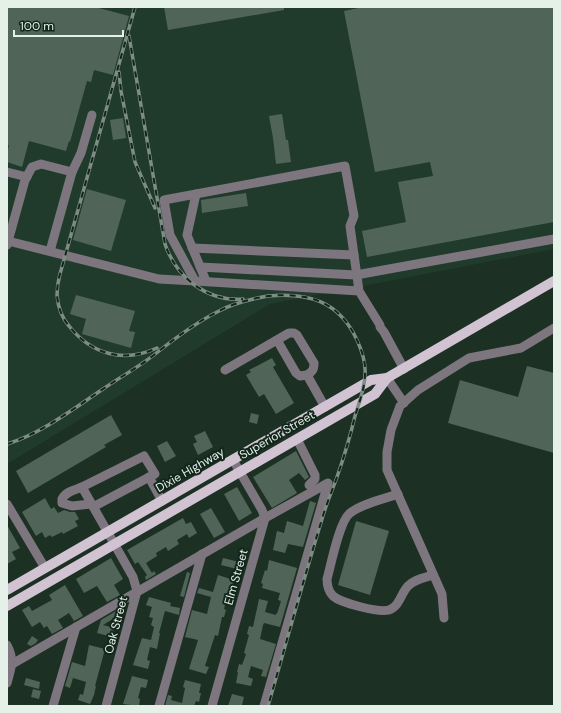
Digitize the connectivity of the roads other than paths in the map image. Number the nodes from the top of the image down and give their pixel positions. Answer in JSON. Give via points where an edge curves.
{"nodes":[{"id":1,"x":92,"y":115,"type":"dead end"},
{"id":2,"x":7,"y":172,"type":"edge"},
{"id":3,"x":72,"y":172,"type":"junction"},
{"id":4,"x":27,"y":177,"type":"junction"},
{"id":5,"x":196,"y":194,"type":"junction"},
{"id":6,"x":554,"y":239,"type":"edge"},
{"id":7,"x":8,"y":243,"type":"edge"},
{"id":8,"x":192,"y":248,"type":"junction"},
{"id":9,"x":50,"y":251,"type":"junction"},
{"id":10,"x":354,"y":255,"type":"junction"},
{"id":11,"x":200,"y":267,"type":"junction"},
{"id":12,"x":356,"y":275,"type":"junction"},
{"id":13,"x":554,"y":280,"type":"edge"},
{"id":14,"x":195,"y":281,"type":"junction"},
{"id":15,"x":206,"y":281,"type":"junction"},
{"id":16,"x":358,"y":291,"type":"junction"},
{"id":17,"x":554,"y":328,"type":"edge"},
{"id":18,"x":276,"y":340,"type":"junction"},
{"id":19,"x":404,"y":369,"type":"junction"},
{"id":20,"x":225,"y":370,"type":"dead end"},
{"id":21,"x":307,"y":375,"type":"junction"},
{"id":22,"x":387,"y":378,"type":"junction"},
{"id":23,"x":404,"y":403,"type":"junction"},
{"id":24,"x":325,"y":407,"type":"junction"},
{"id":25,"x":332,"y":419,"type":"junction"},
{"id":26,"x":297,"y":439,"type":"junction"},
{"id":27,"x":233,"y":460,"type":"junction"},
{"id":28,"x":239,"y":472,"type":"junction"},
{"id":29,"x":149,"y":478,"type":"junction"},
{"id":30,"x":308,"y":485,"type":"dead end"},
{"id":31,"x":82,"y":487,"type":"junction"},
{"id":32,"x":398,"y":494,"type":"junction"},
{"id":33,"x":162,"y":501,"type":"junction"},
{"id":34,"x":7,"y":504,"type":"edge"},
{"id":35,"x":92,"y":505,"type":"junction"},
{"id":36,"x":265,"y":518,"type":"junction"},
{"id":37,"x":107,"y":532,"type":"junction"},
{"id":38,"x":114,"y":544,"type":"junction"},
{"id":39,"x":202,"y":554,"type":"junction"},
{"id":40,"x":45,"y":568,"type":"junction"},
{"id":41,"x":434,"y":575,"type":"junction"},
{"id":42,"x":7,"y":590,"type":"edge"},
{"id":43,"x":138,"y":591,"type":"junction"},
{"id":44,"x":7,"y":606,"type":"edge"},
{"id":45,"x":444,"y":618,"type":"dead end"},
{"id":46,"x":76,"y":627,"type":"junction"},
{"id":47,"x":7,"y":645,"type":"edge"},
{"id":48,"x":10,"y":666,"type":"edge"},
{"id":49,"x":7,"y":683,"type":"edge"},
{"id":50,"x":53,"y":706,"type":"edge"},
{"id":51,"x":106,"y":706,"type":"edge"},
{"id":52,"x":159,"y":706,"type":"edge"},
{"id":53,"x":212,"y":706,"type":"edge"},
{"id":54,"x":264,"y":706,"type":"edge"}],
"edges":[{"from":1,"to":3,"type":"street","via":[[81,153]]},
{"from":2,"to":4,"type":"street"},
{"from":3,"to":4,"type":"street","via":[[41,164],[32,167]]},
{"from":3,"to":9,"type":"street"},
{"from":4,"to":7,"type":"street"},
{"from":5,"to":8,"type":"street","via":[[187,235]]},
{"from":5,"to":10,"type":"street","via":[[345,166],[354,216],[350,226]]},
{"from":5,"to":14,"type":"street","via":[[164,200],[170,235]]},
{"from":6,"to":12,"type":"street"},
{"from":7,"to":9,"type":"street"},
{"from":8,"to":10,"type":"street"},
{"from":8,"to":11,"type":"street"},
{"from":9,"to":14,"type":"street","via":[[159,279]]},
{"from":10,"to":12,"type":"street"},
{"from":11,"to":12,"type":"street"},
{"from":11,"to":15,"type":"street"},
{"from":12,"to":16,"type":"street"},
{"from":13,"to":19,"type":"main road","name":"Superior Street"},
{"from":14,"to":15,"type":"street"},
{"from":15,"to":16,"type":"street"},
{"from":16,"to":19,"type":"street"},
{"from":17,"to":23,"type":"street","via":[[521,348],[469,358],[418,390]]},
{"from":18,"to":20,"type":"street"},
{"from":18,"to":21,"type":"street","via":[[296,373],[300,376]]},
{"from":18,"to":21,"type":"street","via":[[289,333],[297,335],[314,363],[312,372]]},
{"from":19,"to":22,"type":"main road","name":"Superior Street"},
{"from":21,"to":24,"type":"street"},
{"from":22,"to":23,"type":"street"},
{"from":22,"to":24,"type":"main road","name":"Dixie Highway","via":[[371,380]]},
{"from":22,"to":25,"type":"main road","name":"Superior Street","via":[[375,394]]},
{"from":23,"to":32,"type":"street","via":[[400,406],[391,430],[387,452],[387,470]]},
{"from":24,"to":25,"type":"main road"},
{"from":24,"to":27,"type":"main road","name":"Dixie Highway"},
{"from":25,"to":26,"type":"main road","name":"Superior Street"},
{"from":26,"to":28,"type":"main road","name":"Superior Street"},
{"from":26,"to":30,"type":"street","via":[[315,475],[315,479]]},
{"from":27,"to":28,"type":"street"},
{"from":27,"to":33,"type":"main road","name":"Dixie Highway"},
{"from":28,"to":36,"type":"street"},
{"from":28,"to":38,"type":"main road","name":"Superior Street"},
{"from":29,"to":31,"type":"street","via":[[155,474],[144,456]]},
{"from":29,"to":33,"type":"street"},
{"from":29,"to":35,"type":"street"},
{"from":31,"to":35,"type":"street","name":"Oak Street"},
{"from":31,"to":35,"type":"street","via":[[64,495],[62,503],[72,506]]},
{"from":32,"to":41,"type":"street"},
{"from":32,"to":41,"type":"street","via":[[355,509],[347,515],[327,579],[327,588],[333,596],[345,602],[378,611],[390,610],[398,603],[407,587],[415,581]]},
{"from":33,"to":37,"type":"main road","name":"Dixie Highway"},
{"from":34,"to":40,"type":"street"},
{"from":35,"to":37,"type":"street","name":"Oak Street"},
{"from":36,"to":39,"type":"street"},
{"from":36,"to":53,"type":"street","name":"Elm Street"},
{"from":36,"to":54,"type":"street","via":[[328,483]]},
{"from":37,"to":38,"type":"street","name":"Oak Street"},
{"from":37,"to":40,"type":"main road","name":"Dixie Highway"},
{"from":38,"to":43,"type":"street","name":"Oak Street"},
{"from":38,"to":44,"type":"main road","name":"Superior Street"},
{"from":39,"to":43,"type":"street"},
{"from":39,"to":52,"type":"street"},
{"from":40,"to":42,"type":"main road","name":"Dixie Highway"},
{"from":41,"to":45,"type":"street","via":[[442,594]]},
{"from":43,"to":46,"type":"street"},
{"from":43,"to":51,"type":"street","name":"Oak Street"},
{"from":46,"to":48,"type":"street"},
{"from":46,"to":50,"type":"street"},
{"from":47,"to":48,"type":"street","via":[[11,653]]},
{"from":48,"to":49,"type":"street"}]}
